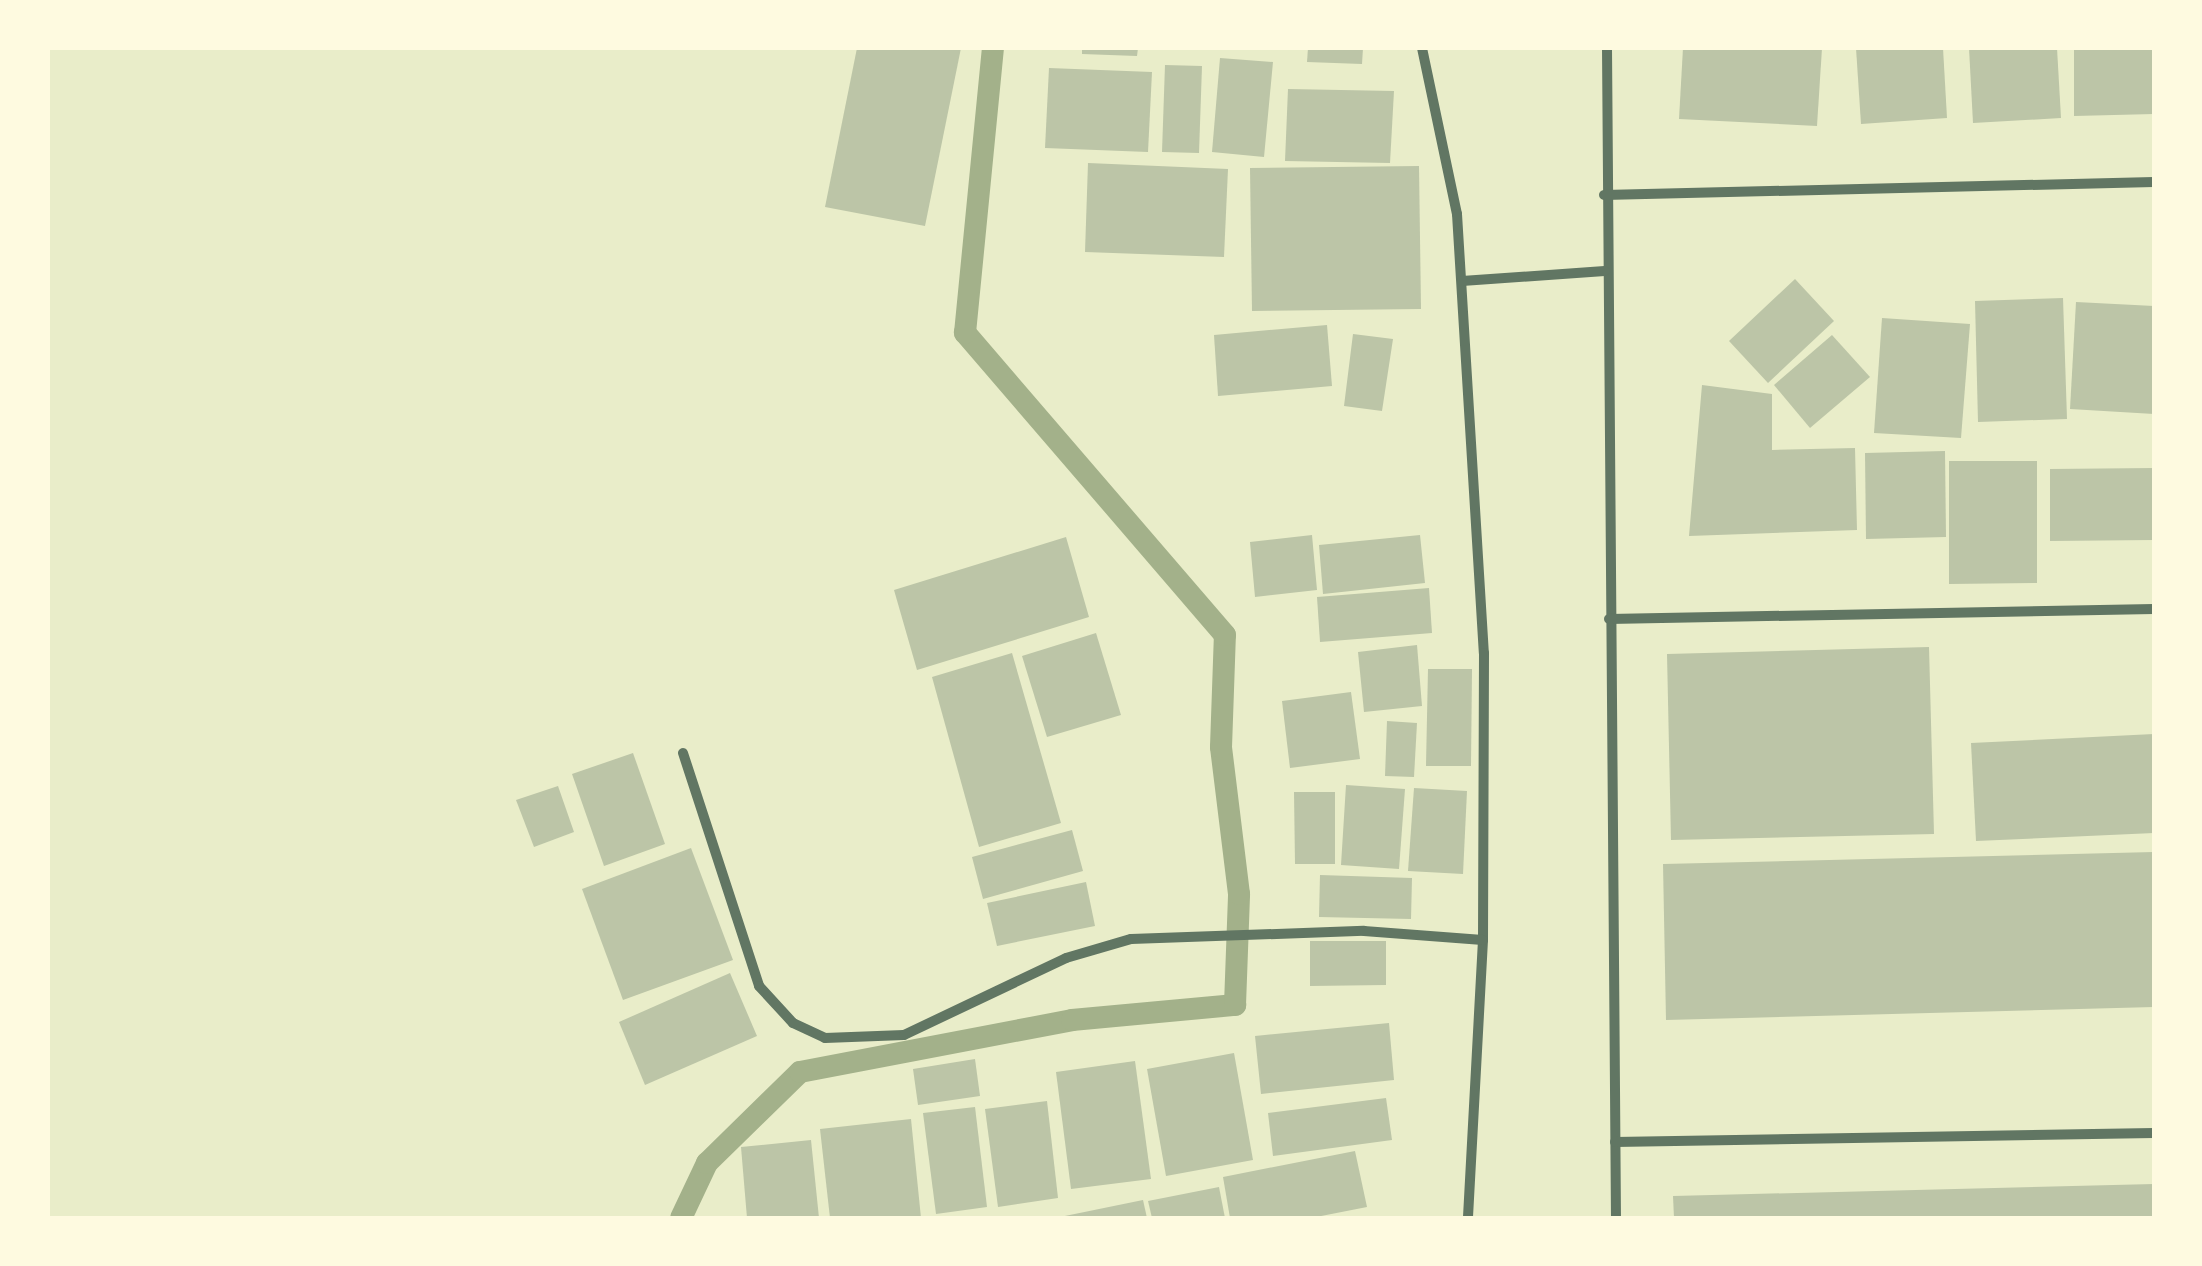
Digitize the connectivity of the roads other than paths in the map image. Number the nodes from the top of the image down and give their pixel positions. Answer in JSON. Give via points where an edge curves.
{"nodes":[{"id":1,"x":1422,"y":48,"type":"edge"},
{"id":2,"x":1607,"y":48,"type":"edge"},
{"id":3,"x":2154,"y":182,"type":"edge"},
{"id":4,"x":1604,"y":195,"type":"junction"},
{"id":5,"x":1605,"y":271,"type":"junction"},
{"id":6,"x":1462,"y":280,"type":"junction"},
{"id":7,"x":2154,"y":609,"type":"edge"},
{"id":8,"x":1609,"y":619,"type":"junction"},
{"id":9,"x":683,"y":753,"type":"dead end"},
{"id":10,"x":1482,"y":940,"type":"junction"},
{"id":11,"x":2154,"y":1133,"type":"edge"},
{"id":12,"x":1616,"y":1142,"type":"junction"},
{"id":13,"x":1468,"y":1218,"type":"edge"},
{"id":14,"x":1616,"y":1218,"type":"edge"}],
"edges":[{"from":1,"to":6,"type":"street","via":[[1457,214]]},
{"from":2,"to":4,"type":"street"},
{"from":3,"to":4,"type":"street"},
{"from":4,"to":5,"type":"street"},
{"from":5,"to":6,"type":"street"},
{"from":5,"to":8,"type":"street"},
{"from":6,"to":10,"type":"street","via":[[1484,653]]},
{"from":7,"to":8,"type":"street"},
{"from":8,"to":12,"type":"street"},
{"from":9,"to":10,"type":"street","via":[[759,986],[792,1023],[825,1038],[904,1035],[1066,958],[1131,939],[1276,931]]},
{"from":10,"to":13,"type":"street"},
{"from":11,"to":12,"type":"street"},
{"from":12,"to":14,"type":"street"}]}
